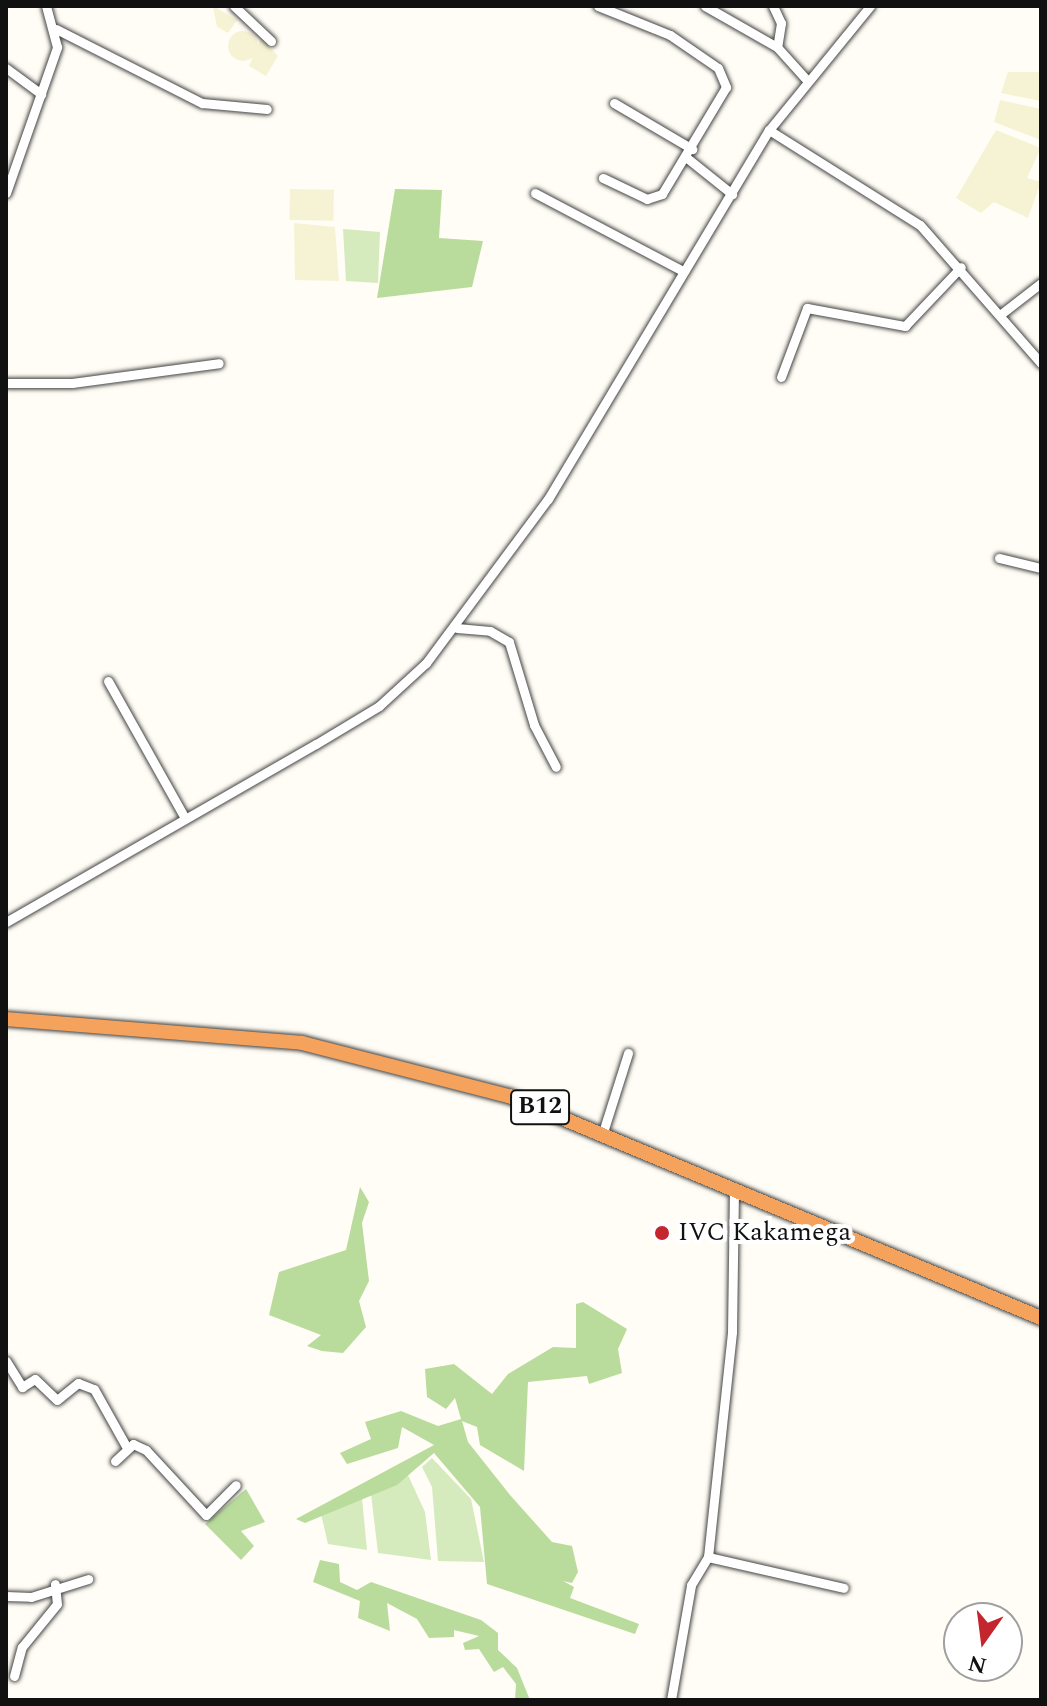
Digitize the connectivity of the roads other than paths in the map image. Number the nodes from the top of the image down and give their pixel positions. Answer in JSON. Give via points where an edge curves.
{"nodes":[{"id":1,"x":46,"y":6,"type":"edge"},
{"id":2,"x":234,"y":6,"type":"edge"},
{"id":3,"x":598,"y":6,"type":"edge"},
{"id":4,"x":705,"y":6,"type":"edge"},
{"id":5,"x":773,"y":6,"type":"edge"},
{"id":6,"x":870,"y":6,"type":"edge"},
{"id":7,"x":56,"y":29,"type":"junction"},
{"id":8,"x":271,"y":41,"type":"dead end"},
{"id":9,"x":777,"y":47,"type":"junction"},
{"id":10,"x":6,"y":68,"type":"edge"},
{"id":11,"x":805,"y":78,"type":"junction"},
{"id":12,"x":41,"y":94,"type":"junction"},
{"id":13,"x":614,"y":103,"type":"dead end"},
{"id":14,"x":267,"y":109,"type":"dead end"},
{"id":15,"x":769,"y":130,"type":"junction"},
{"id":16,"x":690,"y":154,"type":"junction"},
{"id":17,"x":603,"y":178,"type":"dead end"},
{"id":18,"x":6,"y":193,"type":"edge"},
{"id":19,"x":535,"y":193,"type":"dead end"},
{"id":20,"x":732,"y":194,"type":"junction"},
{"id":21,"x":961,"y":267,"type":"junction"},
{"id":22,"x":683,"y":271,"type":"junction"},
{"id":23,"x":1041,"y":283,"type":"edge"},
{"id":24,"x":1001,"y":314,"type":"junction"},
{"id":25,"x":219,"y":363,"type":"dead end"},
{"id":26,"x":1041,"y":363,"type":"edge"},
{"id":27,"x":781,"y":377,"type":"dead end"},
{"id":28,"x":6,"y":383,"type":"edge"},
{"id":29,"x":999,"y":558,"type":"dead end"},
{"id":30,"x":1041,"y":568,"type":"edge"},
{"id":31,"x":457,"y":628,"type":"junction"},
{"id":32,"x":108,"y":681,"type":"dead end"},
{"id":33,"x":556,"y":767,"type":"dead end"},
{"id":34,"x":185,"y":818,"type":"junction"},
{"id":35,"x":6,"y":922,"type":"edge"},
{"id":36,"x":6,"y":1019,"type":"edge"},
{"id":37,"x":628,"y":1053,"type":"dead end"},
{"id":38,"x":603,"y":1132,"type":"junction"},
{"id":39,"x":734,"y":1188,"type":"junction"},
{"id":40,"x":1041,"y":1318,"type":"edge"},
{"id":41,"x":6,"y":1361,"type":"edge"},
{"id":42,"x":126,"y":1446,"type":"junction"},
{"id":43,"x":115,"y":1461,"type":"dead end"},
{"id":44,"x":236,"y":1485,"type":"dead end"},
{"id":45,"x":708,"y":1557,"type":"junction"},
{"id":46,"x":88,"y":1579,"type":"dead end"},
{"id":47,"x":55,"y":1584,"type":"junction"},
{"id":48,"x":844,"y":1588,"type":"dead end"},
{"id":49,"x":6,"y":1596,"type":"edge"},
{"id":50,"x":14,"y":1676,"type":"dead end"},
{"id":51,"x":671,"y":1700,"type":"edge"}],
"edges":[{"from":1,"to":7,"type":"street"},
{"from":2,"to":8,"type":"street"},
{"from":3,"to":16,"type":"street","via":[[658,28],[726,77]]},
{"from":4,"to":9,"type":"street"},
{"from":5,"to":9,"type":"street","via":[[781,23]]},
{"from":6,"to":11,"type":"street"},
{"from":7,"to":12,"type":"street"},
{"from":7,"to":14,"type":"street","via":[[202,103]]},
{"from":9,"to":11,"type":"street"},
{"from":10,"to":12,"type":"street"},
{"from":11,"to":15,"type":"street"},
{"from":12,"to":18,"type":"street"},
{"from":13,"to":16,"type":"street"},
{"from":15,"to":20,"type":"street"},
{"from":15,"to":21,"type":"street","via":[[876,194]]},
{"from":16,"to":17,"type":"street","via":[[653,199]]},
{"from":16,"to":20,"type":"street"},
{"from":19,"to":22,"type":"street"},
{"from":20,"to":22,"type":"street"},
{"from":21,"to":24,"type":"street"},
{"from":21,"to":27,"type":"street","via":[[905,326],[807,308]]},
{"from":22,"to":31,"type":"street","via":[[548,499]]},
{"from":23,"to":24,"type":"street"},
{"from":24,"to":26,"type":"street"},
{"from":25,"to":28,"type":"street","via":[[72,383]]},
{"from":29,"to":30,"type":"street"},
{"from":31,"to":33,"type":"street","via":[[490,631],[509,642],[534,725]]},
{"from":31,"to":34,"type":"street","via":[[379,706]]},
{"from":32,"to":34,"type":"street"},
{"from":34,"to":35,"type":"street"},
{"from":36,"to":38,"type":"highway","number":"B12","via":[[302,1043],[509,1096]]},
{"from":37,"to":38,"type":"street"},
{"from":38,"to":39,"type":"highway","number":"B12"},
{"from":39,"to":40,"type":"highway","number":"B12"},
{"from":39,"to":45,"type":"street","via":[[732,1332]]},
{"from":41,"to":42,"type":"street","via":[[22,1387],[35,1379],[57,1400],[78,1383],[94,1389]]},
{"from":42,"to":43,"type":"street"},
{"from":42,"to":44,"type":"street","via":[[155,1456],[206,1515]]},
{"from":45,"to":48,"type":"street"},
{"from":45,"to":51,"type":"street","via":[[691,1585]]},
{"from":46,"to":47,"type":"street"},
{"from":47,"to":49,"type":"street","via":[[31,1597]]},
{"from":47,"to":50,"type":"street","via":[[57,1604],[22,1647]]}]}
